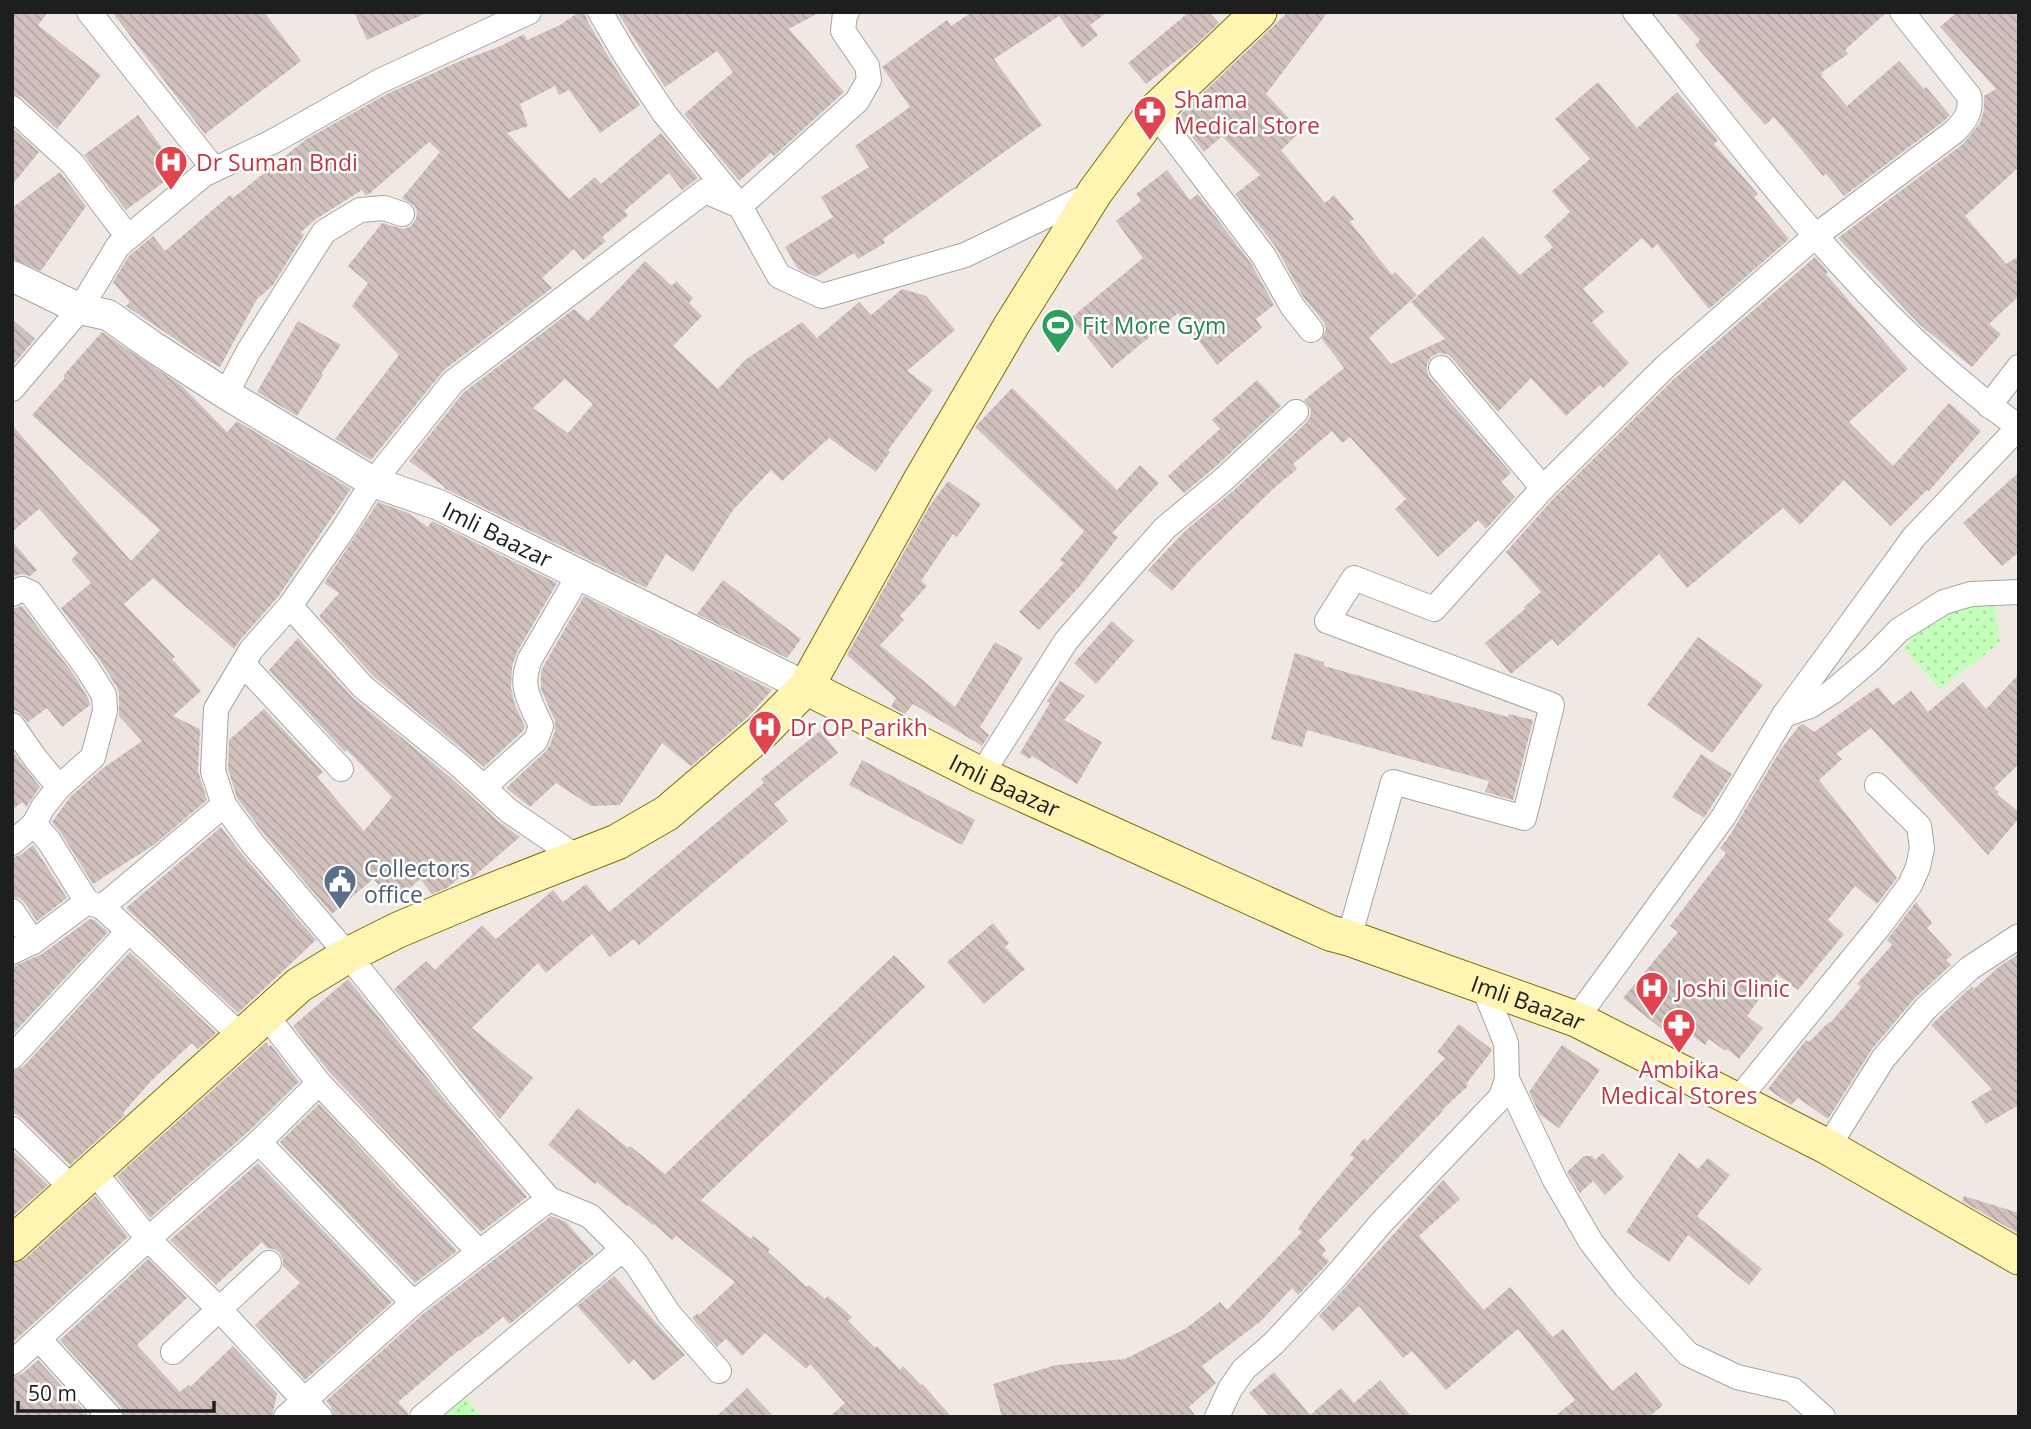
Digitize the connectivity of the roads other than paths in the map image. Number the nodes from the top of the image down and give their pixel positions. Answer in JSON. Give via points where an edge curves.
{"nodes":[{"id":1,"x":89,"y":12,"type":"edge"},
{"id":2,"x":529,"y":12,"type":"edge"},
{"id":3,"x":600,"y":12,"type":"edge"},
{"id":4,"x":847,"y":12,"type":"edge"},
{"id":5,"x":1259,"y":12,"type":"edge"},
{"id":6,"x":1635,"y":12,"type":"edge"},
{"id":7,"x":1902,"y":12,"type":"edge"},
{"id":8,"x":12,"y":108,"type":"edge"},
{"id":9,"x":1154,"y":112,"type":"junction"},
{"id":10,"x":214,"y":169,"type":"junction"},
{"id":11,"x":1095,"y":192,"type":"junction"},
{"id":12,"x":740,"y":206,"type":"junction"},
{"id":13,"x":402,"y":214,"type":"dead end"},
{"id":14,"x":128,"y":237,"type":"junction"},
{"id":15,"x":1814,"y":237,"type":"junction"},
{"id":16,"x":12,"y":276,"type":"edge"},
{"id":17,"x":80,"y":309,"type":"junction"},
{"id":18,"x":1311,"y":330,"type":"dead end"},
{"id":19,"x":2019,"y":367,"type":"edge"},
{"id":20,"x":1440,"y":368,"type":"dead end"},
{"id":21,"x":12,"y":389,"type":"edge"},
{"id":22,"x":226,"y":394,"type":"junction"},
{"id":23,"x":1989,"y":406,"type":"junction"},
{"id":24,"x":1296,"y":412,"type":"dead end"},
{"id":25,"x":373,"y":482,"type":"junction"},
{"id":26,"x":1543,"y":488,"type":"junction"},
{"id":27,"x":579,"y":575,"type":"junction"},
{"id":28,"x":2019,"y":592,"type":"edge"},
{"id":29,"x":12,"y":594,"type":"edge"},
{"id":30,"x":290,"y":606,"type":"junction"},
{"id":31,"x":243,"y":664,"type":"junction"},
{"id":32,"x":806,"y":687,"type":"junction"},
{"id":33,"x":1784,"y":715,"type":"junction"},
{"id":34,"x":12,"y":724,"type":"edge"},
{"id":35,"x":341,"y":769,"type":"dead end"},
{"id":36,"x":981,"y":775,"type":"junction"},
{"id":37,"x":1877,"y":785,"type":"dead end"},
{"id":38,"x":59,"y":787,"type":"junction"},
{"id":39,"x":484,"y":788,"type":"junction"},
{"id":40,"x":225,"y":806,"type":"junction"},
{"id":41,"x":34,"y":824,"type":"junction"},
{"id":42,"x":12,"y":843,"type":"edge"},
{"id":43,"x":578,"y":858,"type":"junction"},
{"id":44,"x":95,"y":905,"type":"junction"},
{"id":45,"x":12,"y":911,"type":"edge"},
{"id":46,"x":128,"y":932,"type":"junction"},
{"id":47,"x":2019,"y":936,"type":"edge"},
{"id":48,"x":1349,"y":938,"type":"junction"},
{"id":49,"x":23,"y":947,"type":"edge"},
{"id":50,"x":348,"y":955,"type":"junction"},
{"id":51,"x":1483,"y":986,"type":"junction"},
{"id":52,"x":1576,"y":1019,"type":"junction"},
{"id":53,"x":253,"y":1025,"type":"junction"},
{"id":54,"x":12,"y":1057,"type":"edge"},
{"id":55,"x":1507,"y":1079,"type":"junction"},
{"id":56,"x":319,"y":1083,"type":"junction"},
{"id":57,"x":1736,"y":1102,"type":"junction"},
{"id":58,"x":15,"y":1137,"type":"edge"},
{"id":59,"x":259,"y":1142,"type":"junction"},
{"id":60,"x":1828,"y":1147,"type":"junction"},
{"id":61,"x":83,"y":1180,"type":"junction"},
{"id":62,"x":549,"y":1199,"type":"junction"},
{"id":63,"x":148,"y":1240,"type":"junction"},
{"id":64,"x":12,"y":1244,"type":"edge"},
{"id":65,"x":624,"y":1249,"type":"junction"},
{"id":66,"x":479,"y":1252,"type":"junction"},
{"id":67,"x":2019,"y":1257,"type":"edge"},
{"id":68,"x":269,"y":1263,"type":"dead end"},
{"id":69,"x":413,"y":1303,"type":"junction"},
{"id":70,"x":219,"y":1309,"type":"junction"},
{"id":71,"x":39,"y":1339,"type":"junction"},
{"id":72,"x":173,"y":1352,"type":"dead end"},
{"id":73,"x":12,"y":1363,"type":"edge"},
{"id":74,"x":719,"y":1371,"type":"dead end"},
{"id":75,"x":304,"y":1411,"type":"edge"},
{"id":76,"x":110,"y":1417,"type":"edge"},
{"id":77,"x":422,"y":1417,"type":"edge"},
{"id":78,"x":1217,"y":1417,"type":"edge"},
{"id":79,"x":1823,"y":1417,"type":"edge"}],
"edges":[{"from":1,"to":10,"type":"street"},
{"from":2,"to":10,"type":"street","via":[[380,81]]},
{"from":3,"to":12,"type":"street","via":[[664,113]]},
{"from":4,"to":12,"type":"street","via":[[843,31],[867,66],[869,80],[857,101]]},
{"from":5,"to":9,"type":"main road"},
{"from":6,"to":15,"type":"street"},
{"from":7,"to":15,"type":"street","via":[[1969,96],[1969,113],[1954,132]]},
{"from":8,"to":14,"type":"street","via":[[72,163]]},
{"from":9,"to":11,"type":"main road"},
{"from":9,"to":18,"type":"street","via":[[1263,255]]},
{"from":10,"to":14,"type":"street"},
{"from":11,"to":12,"type":"street","via":[[965,256],[822,296],[779,276]]},
{"from":11,"to":32,"type":"main road","via":[[1011,326]]},
{"from":12,"to":25,"type":"street","via":[[705,191],[453,382]]},
{"from":13,"to":22,"type":"street","via":[[384,208],[360,210],[324,232]]},
{"from":14,"to":17,"type":"street"},
{"from":15,"to":23,"type":"street","via":[[1916,342]]},
{"from":15,"to":26,"type":"street","via":[[1666,366]]},
{"from":16,"to":17,"type":"street","name":"Imli Baazar"},
{"from":17,"to":21,"type":"street"},
{"from":17,"to":22,"type":"street","name":"Imli Baazar","via":[[108,315]]},
{"from":19,"to":23,"type":"street"},
{"from":20,"to":26,"type":"street"},
{"from":22,"to":25,"type":"street","name":"Imli Baazar"},
{"from":23,"to":33,"type":"street","via":[[2019,427],[1914,537]]},
{"from":24,"to":36,"type":"street","via":[[1165,527],[1116,583],[1066,641]]},
{"from":25,"to":27,"type":"street","name":"Imli Baazar","via":[[439,505]]},
{"from":25,"to":30,"type":"street"},
{"from":26,"to":48,"type":"street","via":[[1434,609],[1354,578],[1327,621],[1552,705],[1524,818],[1393,782]]},
{"from":27,"to":32,"type":"street","name":"Imli Baazar"},
{"from":27,"to":39,"type":"street","via":[[525,673],[527,696],[541,726],[536,740]]},
{"from":28,"to":33,"type":"street","via":[[1971,594],[1944,602],[1899,630],[1832,692]]},
{"from":29,"to":38,"type":"street","via":[[22,589],[31,593],[104,695],[105,711],[93,757]]},
{"from":30,"to":31,"type":"street"},
{"from":30,"to":39,"type":"street","via":[[363,687]]},
{"from":31,"to":35,"type":"street"},
{"from":31,"to":40,"type":"street","via":[[216,709],[213,771]]},
{"from":32,"to":36,"type":"main road","name":"Imli Baazar"},
{"from":32,"to":43,"type":"main road","via":[[763,731],[667,813]]},
{"from":33,"to":52,"type":"street","via":[[1724,816]]},
{"from":34,"to":38,"type":"street"},
{"from":36,"to":48,"type":"main road","name":"Imli Baazar"},
{"from":37,"to":57,"type":"street","via":[[1919,826],[1922,848],[1910,885]]},
{"from":38,"to":41,"type":"street"},
{"from":39,"to":43,"type":"street","via":[[509,811]]},
{"from":40,"to":44,"type":"street"},
{"from":40,"to":50,"type":"street"},
{"from":41,"to":42,"type":"street"},
{"from":41,"to":44,"type":"street"},
{"from":43,"to":50,"type":"main road","via":[[398,930]]},
{"from":44,"to":46,"type":"street"},
{"from":44,"to":49,"type":"street"},
{"from":45,"to":49,"type":"street"},
{"from":46,"to":53,"type":"street"},
{"from":46,"to":54,"type":"street"},
{"from":47,"to":60,"type":"street","via":[[1970,968],[1926,1008],[1883,1059]]},
{"from":48,"to":51,"type":"main road","name":"Imli Baazar"},
{"from":50,"to":53,"type":"main road","via":[[299,985]]},
{"from":50,"to":62,"type":"street"},
{"from":51,"to":52,"type":"main road","name":"Imli Baazar"},
{"from":51,"to":55,"type":"street","via":[[1506,1043]]},
{"from":52,"to":57,"type":"main road","name":"Imli Baazar"},
{"from":53,"to":56,"type":"street"},
{"from":53,"to":61,"type":"main road"},
{"from":55,"to":78,"type":"street","via":[[1501,1097],[1274,1343],[1244,1369]]},
{"from":55,"to":79,"type":"street","via":[[1555,1180],[1591,1242],[1688,1354],[1737,1377],[1793,1390]]},
{"from":56,"to":59,"type":"street"},
{"from":56,"to":66,"type":"street"},
{"from":57,"to":60,"type":"main road","name":"Imli Baazar"},
{"from":58,"to":61,"type":"street"},
{"from":59,"to":63,"type":"street"},
{"from":59,"to":69,"type":"street"},
{"from":60,"to":67,"type":"main road","name":"Imli Baazar"},
{"from":61,"to":63,"type":"street"},
{"from":61,"to":64,"type":"main road"},
{"from":62,"to":65,"type":"street","via":[[590,1216]]},
{"from":62,"to":66,"type":"street"},
{"from":63,"to":70,"type":"street"},
{"from":63,"to":71,"type":"street"},
{"from":65,"to":74,"type":"street","via":[[669,1314]]},
{"from":65,"to":77,"type":"street"},
{"from":66,"to":69,"type":"street"},
{"from":68,"to":70,"type":"street"},
{"from":69,"to":75,"type":"street"},
{"from":70,"to":72,"type":"street"},
{"from":70,"to":75,"type":"street"},
{"from":71,"to":73,"type":"street"},
{"from":71,"to":76,"type":"street"}]}
